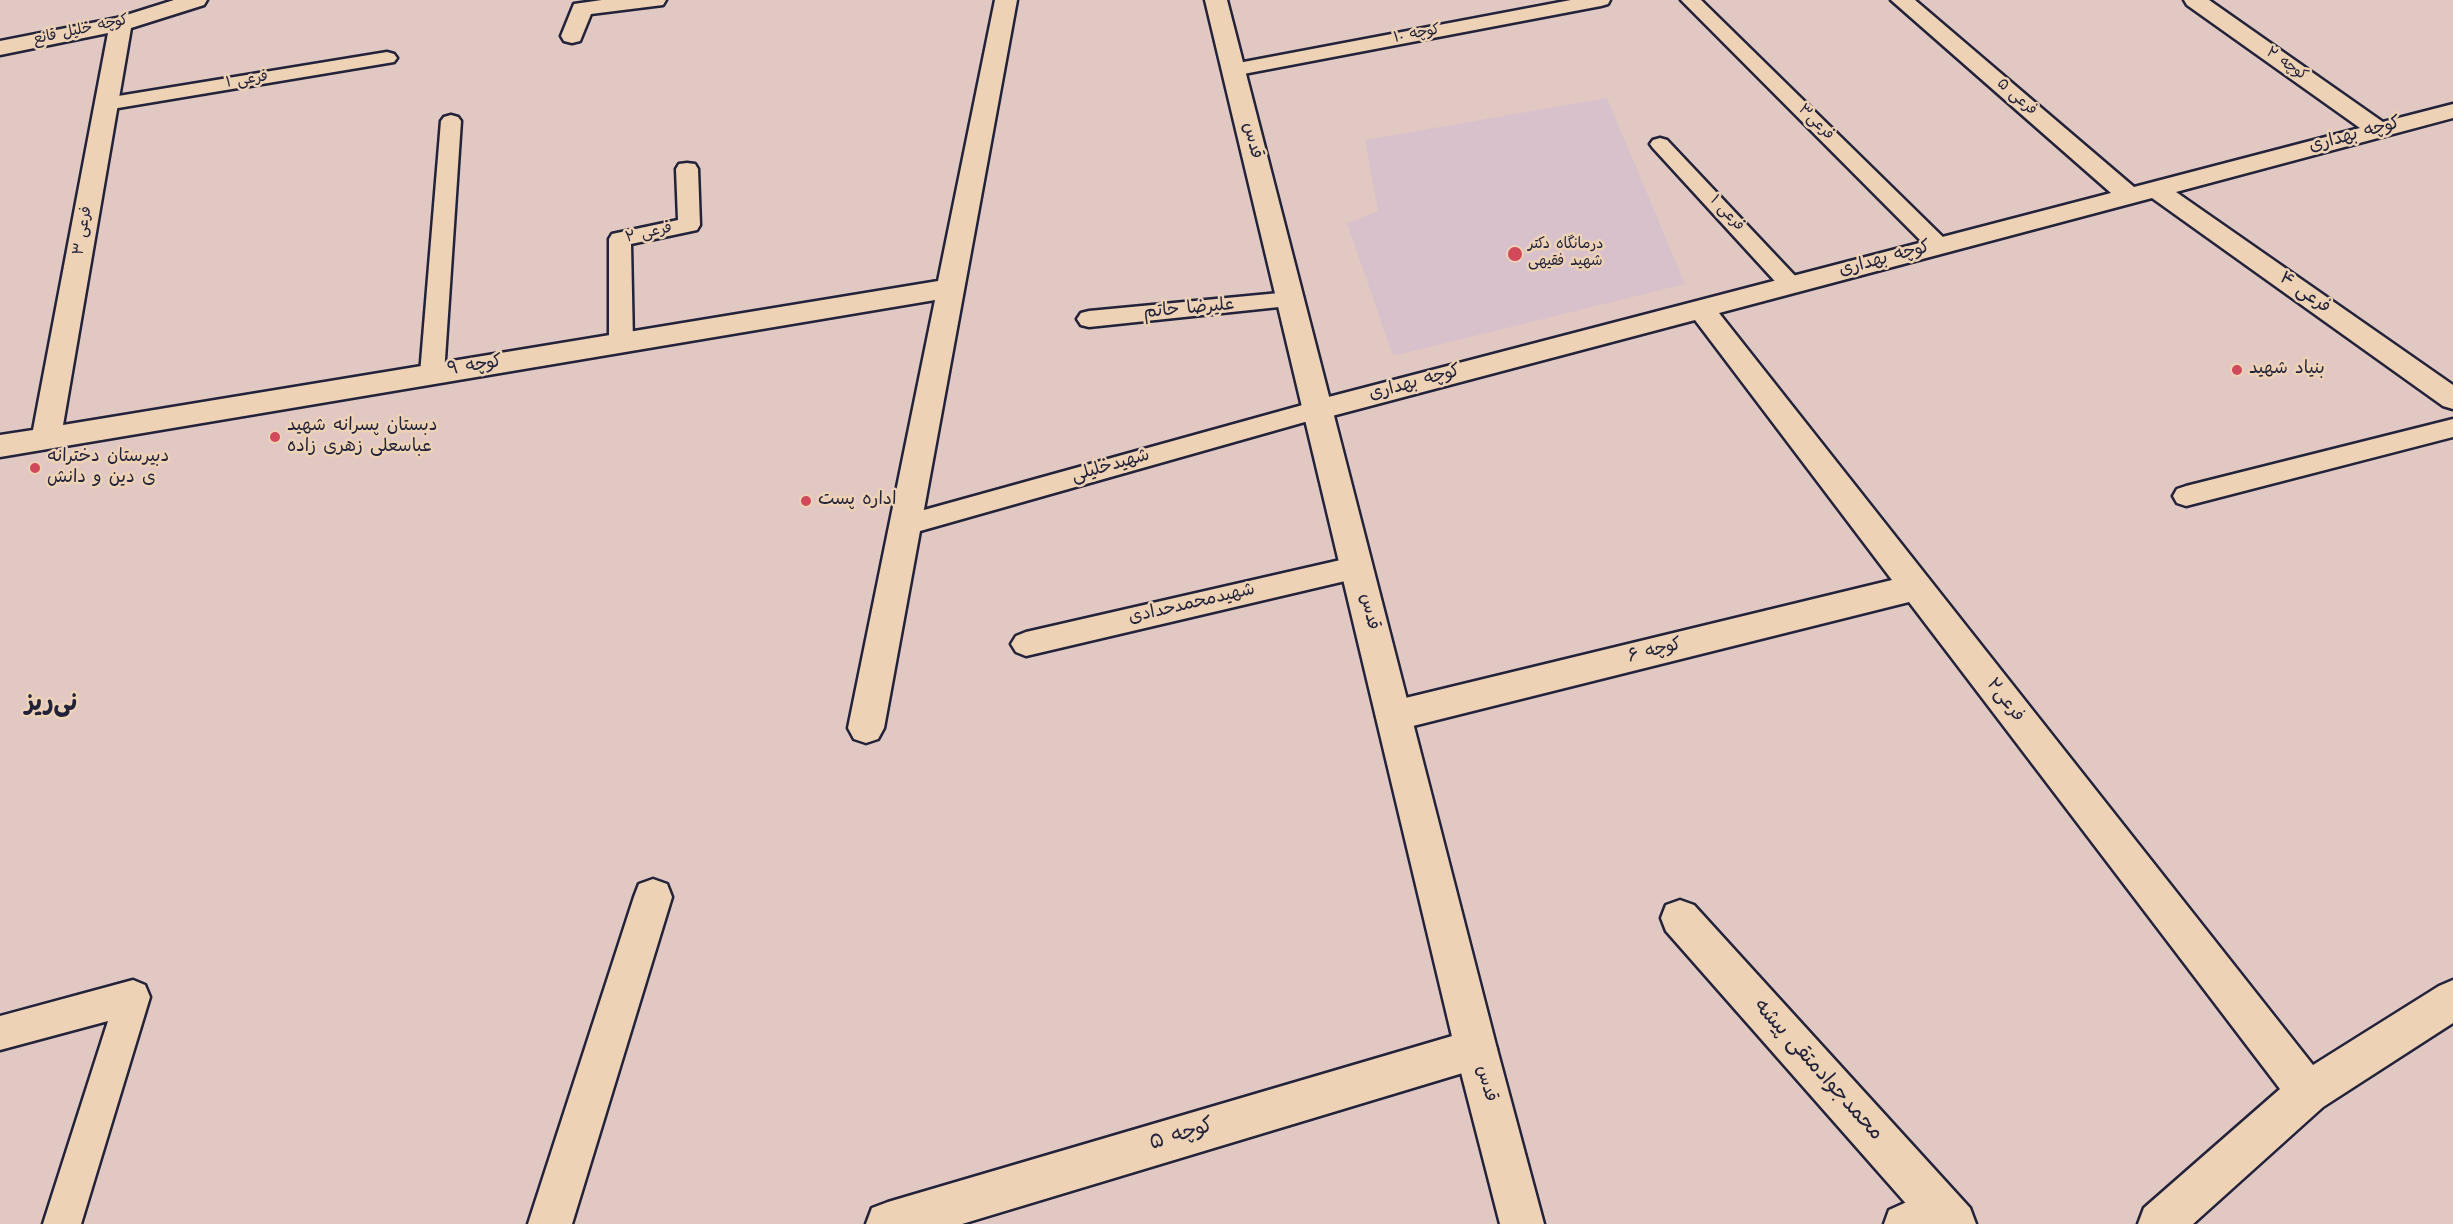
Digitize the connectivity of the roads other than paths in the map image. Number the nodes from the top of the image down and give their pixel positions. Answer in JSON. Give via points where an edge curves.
{"nodes":[{"id":1,"x":196,"y":0,"type":"edge"},
{"id":2,"x":655,"y":0,"type":"edge"},
{"id":3,"x":1006,"y":0,"type":"edge"},
{"id":4,"x":1216,"y":0,"type":"edge"},
{"id":5,"x":1601,"y":0,"type":"edge"},
{"id":6,"x":1690,"y":0,"type":"edge"},
{"id":7,"x":1902,"y":0,"type":"edge"},
{"id":8,"x":2195,"y":0,"type":"edge"},
{"id":9,"x":121,"y":24,"type":"junction"},
{"id":10,"x":572,"y":36,"type":"dead end"},
{"id":11,"x":0,"y":48,"type":"edge"},
{"id":12,"x":387,"y":58,"type":"dead end"},
{"id":13,"x":1233,"y":70,"type":"junction"},
{"id":14,"x":106,"y":104,"type":"junction"},
{"id":15,"x":2453,"y":111,"type":"edge"},
{"id":16,"x":451,"y":121,"type":"dead end"},
{"id":17,"x":2378,"y":130,"type":"junction"},
{"id":18,"x":1660,"y":144,"type":"dead end"},
{"id":19,"x":687,"y":169,"type":"dead end"},
{"id":20,"x":2155,"y":189,"type":"junction"},
{"id":21,"x":2130,"y":196,"type":"junction"},
{"id":22,"x":1939,"y":246,"type":"junction"},
{"id":23,"x":1791,"y":285,"type":"junction"},
{"id":24,"x":951,"y":288,"type":"junction"},
{"id":25,"x":1290,"y":300,"type":"junction"},
{"id":26,"x":1701,"y":309,"type":"junction"},
{"id":27,"x":1089,"y":319,"type":"dead end"},
{"id":28,"x":621,"y":343,"type":"junction"},
{"id":29,"x":432,"y":374,"type":"junction"},
{"id":30,"x":2453,"y":399,"type":"edge"},
{"id":31,"x":1317,"y":410,"type":"junction"},
{"id":32,"x":2453,"y":428,"type":"edge"},
{"id":33,"x":46,"y":439,"type":"junction"},
{"id":34,"x":0,"y":446,"type":"edge"},
{"id":35,"x":2186,"y":496,"type":"dead end"},
{"id":36,"x":906,"y":525,"type":"junction"},
{"id":37,"x":1358,"y":567,"type":"junction"},
{"id":38,"x":1916,"y":587,"type":"junction"},
{"id":39,"x":1026,"y":644,"type":"dead end"},
{"id":40,"x":1393,"y":716,"type":"junction"},
{"id":41,"x":866,"y":728,"type":"dead end"},
{"id":42,"x":653,"y":897,"type":"dead end"},
{"id":43,"x":1680,"y":918,"type":"dead end"},
{"id":44,"x":2453,"y":999,"type":"edge"},
{"id":45,"x":0,"y":1033,"type":"edge"},
{"id":46,"x":1476,"y":1049,"type":"junction"},
{"id":47,"x":2308,"y":1092,"type":"junction"},
{"id":48,"x":1932,"y":1218,"type":"edge"},
{"id":49,"x":63,"y":1224,"type":"edge"},
{"id":50,"x":550,"y":1224,"type":"edge"},
{"id":51,"x":888,"y":1224,"type":"edge"},
{"id":52,"x":1522,"y":1224,"type":"edge"},
{"id":53,"x":2160,"y":1224,"type":"edge"}],
"edges":[{"from":1,"to":9,"type":"street","name":"کوچه خلیل قانع"},
{"from":2,"to":10,"type":"street","via":[[582,9]]},
{"from":3,"to":24,"type":"street"},
{"from":4,"to":13,"type":"street","name":"قدس"},
{"from":5,"to":13,"type":"lane","name":"کوچه ۱۰"},
{"from":6,"to":22,"type":"lane","name":"فرعی۳"},
{"from":7,"to":21,"type":"street","name":"فرعی ۵"},
{"from":8,"to":17,"type":"street","name":"کوچه ۲"},
{"from":9,"to":11,"type":"street","name":"کوچه خلیل قانع"},
{"from":9,"to":14,"type":"street","name":"فرعی ۳"},
{"from":12,"to":14,"type":"lane","name":"فرعی ۱"},
{"from":13,"to":25,"type":"street","name":"قدس"},
{"from":14,"to":33,"type":"street","name":"فرعی ۳"},
{"from":15,"to":17,"type":"street","name":"کوچه بهداری"},
{"from":16,"to":29,"type":"lane"},
{"from":17,"to":20,"type":"street","name":"کوچه بهداری"},
{"from":18,"to":23,"type":"lane","name":"فرعی ۱"},
{"from":19,"to":28,"type":"lane","name":"فرعی ۲","via":[[689,225],[620,238]]},
{"from":20,"to":21,"type":"street","name":"کوچه بهداری"},
{"from":20,"to":30,"type":"street","name":"فرعی ۴"},
{"from":21,"to":22,"type":"street","name":"کوچه بهداری"},
{"from":22,"to":23,"type":"street","name":"کوچه بهداری"},
{"from":23,"to":26,"type":"street","name":"کوچه بهداری"},
{"from":24,"to":28,"type":"street","name":"کوچه ۹"},
{"from":24,"to":36,"type":"street"},
{"from":25,"to":27,"type":"lane","name":"علیرضا حاتم"},
{"from":25,"to":31,"type":"street","name":"قدس"},
{"from":26,"to":31,"type":"street","name":"کوچه بهداری"},
{"from":26,"to":38,"type":"street","name":"فرعی۲"},
{"from":28,"to":29,"type":"street","name":"کوچه ۹"},
{"from":29,"to":33,"type":"street","name":"کوچه ۹"},
{"from":31,"to":36,"type":"lane","name":"شهیدخلیلی"},
{"from":31,"to":37,"type":"street","name":"قدس"},
{"from":32,"to":35,"type":"lane"},
{"from":33,"to":34,"type":"street","name":"کوچه ۹"},
{"from":36,"to":41,"type":"street"},
{"from":37,"to":39,"type":"lane","name":"شهیدمحمدحدادی"},
{"from":37,"to":40,"type":"street","name":"قدس"},
{"from":38,"to":40,"type":"street","name":"کوچه ۶"},
{"from":38,"to":47,"type":"street","name":"فرعی۲"},
{"from":40,"to":46,"type":"street","name":"قدس"},
{"from":42,"to":50,"type":"street"},
{"from":43,"to":48,"type":"street","name":"محمدجوادمتقی پیشه"},
{"from":44,"to":47,"type":"street"},
{"from":45,"to":49,"type":"lane","via":[[133,997]]},
{"from":46,"to":51,"type":"street","name":"کوچه ۵"},
{"from":46,"to":52,"type":"street","name":"قدس"},
{"from":47,"to":53,"type":"street"}]}
